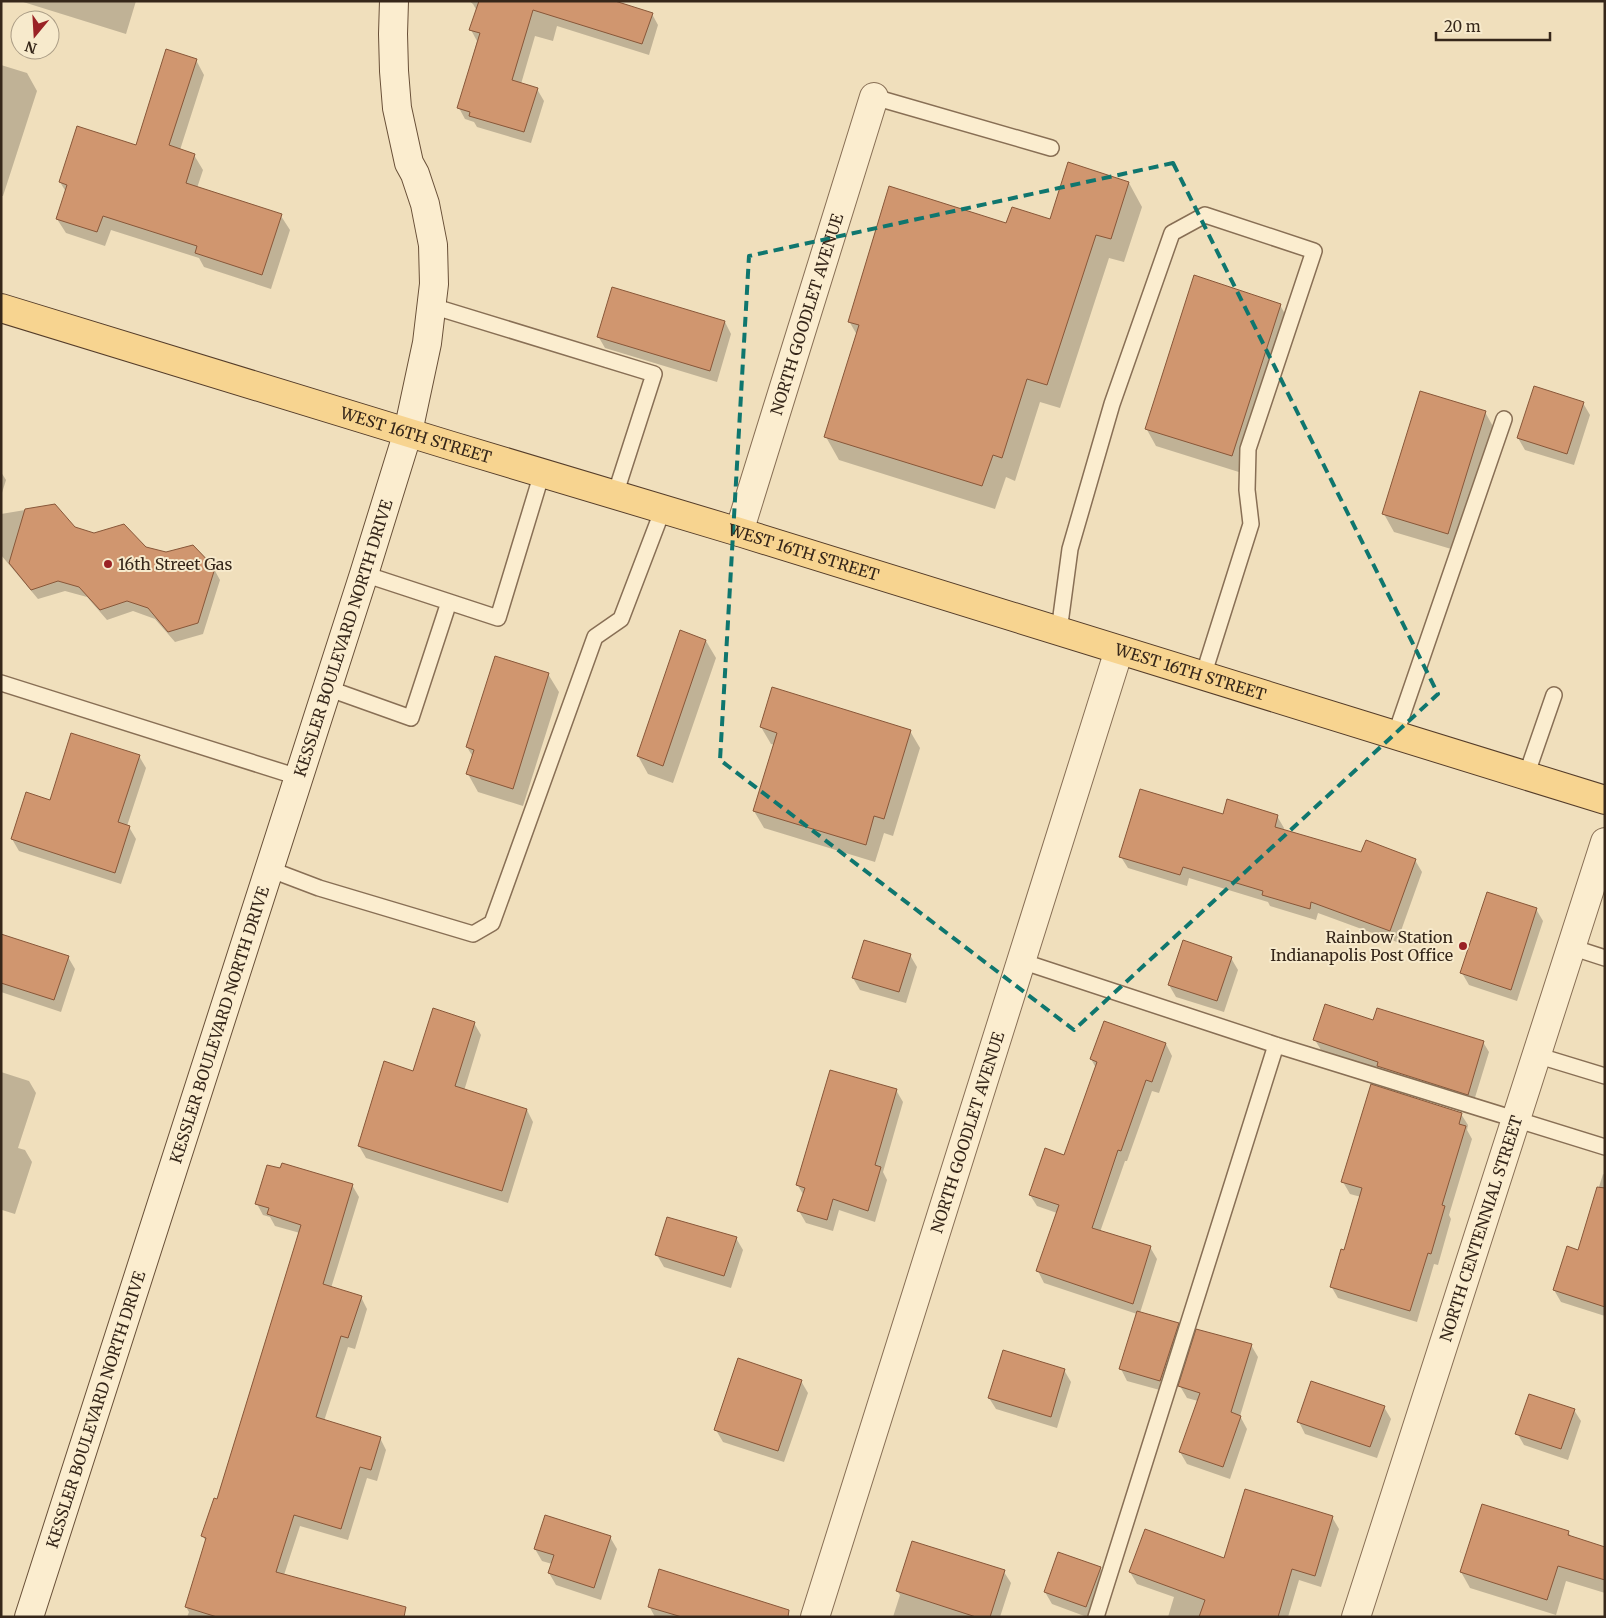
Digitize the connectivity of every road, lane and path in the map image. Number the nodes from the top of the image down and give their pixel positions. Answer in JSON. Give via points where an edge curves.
{"nodes":[{"id":1,"x":394,"y":1,"type":"edge"},
{"id":2,"x":874,"y":97,"type":"joint"},
{"id":3,"x":1051,"y":148,"type":"dead end"},
{"id":4,"x":432,"y":306,"type":"junction"},
{"id":5,"x":1,"y":308,"type":"edge"},
{"id":6,"x":1504,"y":419,"type":"dead end"},
{"id":7,"x":408,"y":432,"type":"junction"},
{"id":8,"x":542,"y":473,"type":"junction"},
{"id":9,"x":615,"y":495,"type":"junction"},
{"id":10,"x":663,"y":509,"type":"junction"},
{"id":11,"x":739,"y":532,"type":"junction"},
{"id":12,"x":364,"y":574,"type":"junction"},
{"id":13,"x":449,"y":602,"type":"junction"},
{"id":14,"x":1059,"y":632,"type":"junction"},
{"id":15,"x":1119,"y":650,"type":"junction"},
{"id":16,"x":1203,"y":676,"type":"junction"},
{"id":17,"x":1,"y":683,"type":"edge"},
{"id":18,"x":327,"y":688,"type":"junction"},
{"id":19,"x":1554,"y":694,"type":"dead end"},
{"id":20,"x":1395,"y":736,"type":"junction"},
{"id":21,"x":1526,"y":776,"type":"junction"},
{"id":22,"x":298,"y":777,"type":"junction"},
{"id":23,"x":1605,"y":800,"type":"edge"},
{"id":24,"x":1605,"y":842,"type":"edge"},
{"id":25,"x":269,"y":869,"type":"junction"},
{"id":26,"x":1571,"y":947,"type":"junction"},
{"id":27,"x":1605,"y":958,"type":"edge"},
{"id":28,"x":1021,"y":961,"type":"junction"},
{"id":29,"x":1276,"y":1045,"type":"junction"},
{"id":30,"x":1536,"y":1055,"type":"junction"},
{"id":31,"x":1605,"y":1076,"type":"edge"},
{"id":32,"x":1515,"y":1120,"type":"junction"},
{"id":33,"x":1605,"y":1147,"type":"edge"},
{"id":34,"x":29,"y":1617,"type":"edge"},
{"id":35,"x":815,"y":1617,"type":"edge"},
{"id":36,"x":1096,"y":1617,"type":"edge"},
{"id":37,"x":1356,"y":1617,"type":"edge"}],
"edges":[{"from":1,"to":4,"type":"street","name":"KESSLER BOULEVARD NORTH DRIVE","via":[[395,92],[404,143],[425,204],[432,237],[435,269]]},
{"from":2,"to":3,"type":"lane"},
{"from":2,"to":11,"type":"street","name":"NORTH GOODLET AVENUE"},
{"from":4,"to":7,"type":"street","name":"KESSLER BOULEVARD NORTH DRIVE"},
{"from":4,"to":9,"type":"lane","via":[[654,374]]},
{"from":5,"to":7,"type":"main road","name":"WEST 16TH STREET"},
{"from":6,"to":20,"type":"lane"},
{"from":7,"to":8,"type":"main road","name":"WEST 16TH STREET"},
{"from":7,"to":12,"type":"street","name":"KESSLER BOULEVARD NORTH DRIVE"},
{"from":8,"to":9,"type":"main road","name":"WEST 16TH STREET"},
{"from":8,"to":13,"type":"lane","via":[[498,618]]},
{"from":9,"to":10,"type":"main road","name":"WEST 16TH STREET"},
{"from":10,"to":11,"type":"main road","name":"WEST 16TH STREET"},
{"from":10,"to":25,"type":"lane","via":[[621,619],[595,637],[492,923],[474,934],[319,888]]},
{"from":11,"to":14,"type":"main road","name":"WEST 16TH STREET"},
{"from":12,"to":13,"type":"lane"},
{"from":12,"to":18,"type":"street","name":"KESSLER BOULEVARD NORTH DRIVE"},
{"from":13,"to":18,"type":"lane","via":[[411,718]]},
{"from":14,"to":15,"type":"main road","name":"WEST 16TH STREET"},
{"from":14,"to":16,"type":"lane","via":[[1070,548],[1115,394],[1172,233],[1205,215],[1314,251],[1248,449],[1247,490],[1251,524]]},
{"from":15,"to":16,"type":"main road","name":"WEST 16TH STREET"},
{"from":15,"to":28,"type":"street","name":"NORTH GOODLET AVENUE"},
{"from":16,"to":20,"type":"main road","name":"WEST 16TH STREET"},
{"from":17,"to":22,"type":"lane"},
{"from":18,"to":22,"type":"street","name":"KESSLER BOULEVARD NORTH DRIVE"},
{"from":19,"to":21,"type":"lane"},
{"from":20,"to":21,"type":"main road","name":"WEST 16TH STREET"},
{"from":21,"to":23,"type":"main road","name":"WEST 16TH STREET"},
{"from":22,"to":25,"type":"street","name":"KESSLER BOULEVARD NORTH DRIVE"},
{"from":24,"to":26,"type":"street","name":"NORTH CENTENNIAL STREET"},
{"from":25,"to":34,"type":"street","name":"KESSLER BOULEVARD NORTH DRIVE"},
{"from":26,"to":27,"type":"lane"},
{"from":26,"to":30,"type":"street","name":"NORTH CENTENNIAL STREET"},
{"from":28,"to":29,"type":"lane"},
{"from":28,"to":35,"type":"street","name":"NORTH GOODLET AVENUE"},
{"from":29,"to":32,"type":"lane"},
{"from":29,"to":36,"type":"lane"},
{"from":30,"to":31,"type":"lane"},
{"from":30,"to":32,"type":"street","name":"NORTH CENTENNIAL STREET"},
{"from":32,"to":33,"type":"lane"},
{"from":32,"to":37,"type":"street","name":"NORTH CENTENNIAL STREET"}]}
